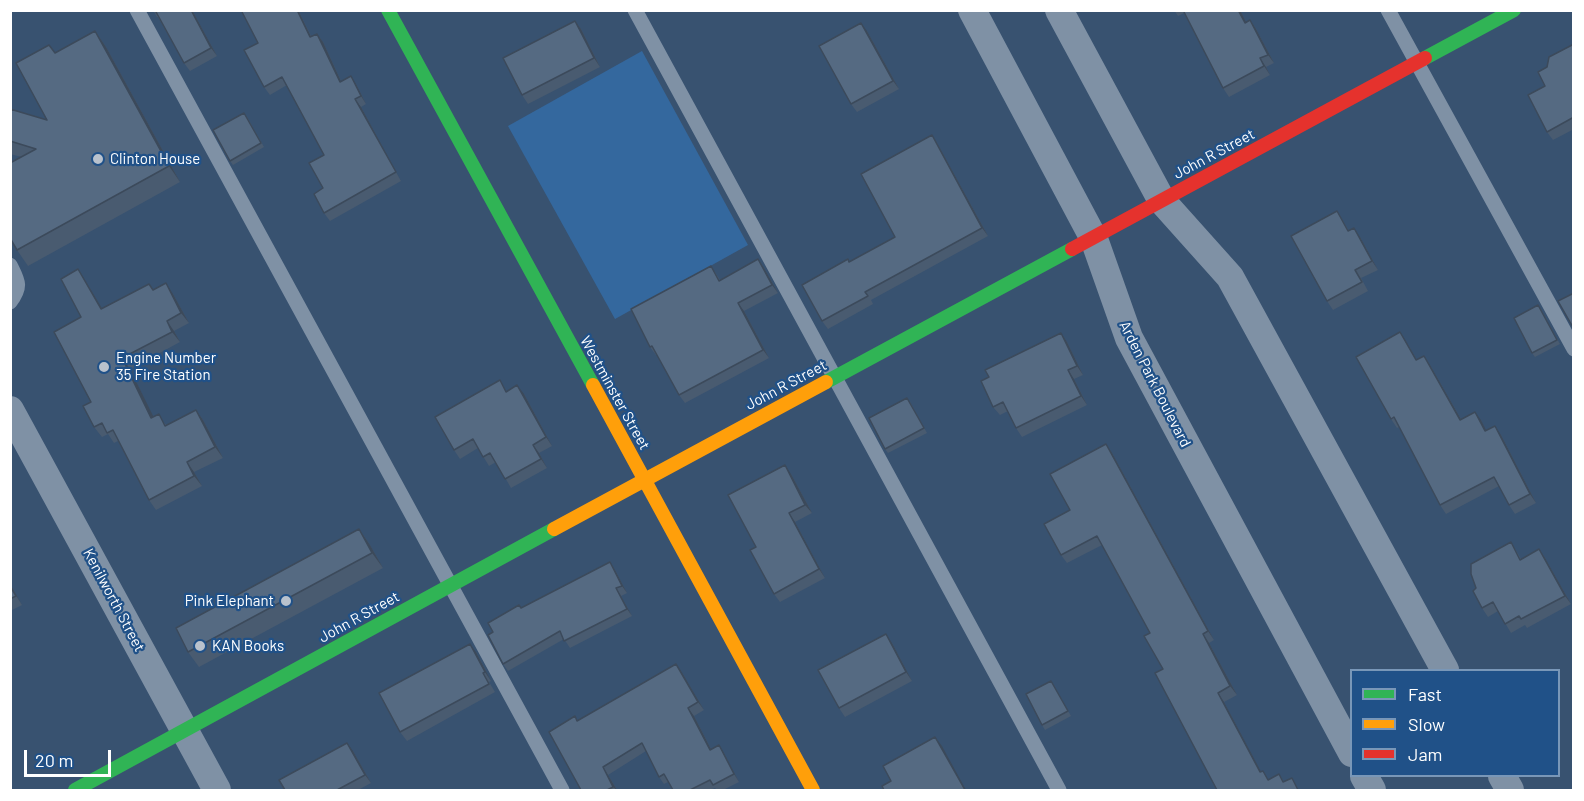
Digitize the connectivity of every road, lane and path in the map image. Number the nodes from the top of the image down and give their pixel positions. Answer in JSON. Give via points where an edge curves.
{"nodes":[{"id":1,"x":137,"y":10,"type":"edge"},
{"id":2,"x":388,"y":10,"type":"edge"},
{"id":3,"x":634,"y":10,"type":"edge"},
{"id":4,"x":972,"y":10,"type":"edge"},
{"id":5,"x":1059,"y":10,"type":"edge"},
{"id":6,"x":1389,"y":10,"type":"edge"},
{"id":7,"x":1514,"y":10,"type":"edge"},
{"id":8,"x":1417,"y":63,"type":"junction"},
{"id":9,"x":1162,"y":201,"type":"junction"},
{"id":10,"x":1094,"y":238,"type":"junction"},
{"id":11,"x":10,"y":265,"type":"edge"},
{"id":12,"x":10,"y":302,"type":"edge"},
{"id":13,"x":1574,"y":349,"type":"edge"},
{"id":14,"x":834,"y":378,"type":"junction"},
{"id":15,"x":10,"y":410,"type":"edge"},
{"id":16,"x":644,"y":480,"type":"junction"},
{"id":17,"x":450,"y":586,"type":"junction"},
{"id":18,"x":1444,"y":669,"type":"edge"},
{"id":19,"x":184,"y":730,"type":"junction"},
{"id":20,"x":1350,"y":749,"type":"edge"},
{"id":21,"x":75,"y":790,"type":"edge"},
{"id":22,"x":217,"y":790,"type":"edge"},
{"id":23,"x":562,"y":790,"type":"edge"},
{"id":24,"x":813,"y":790,"type":"edge"},
{"id":25,"x":1059,"y":790,"type":"edge"}],
"edges":[{"from":1,"to":17,"type":"lane"},
{"from":2,"to":16,"type":"street","name":"Westminster Street"},
{"from":3,"to":14,"type":"lane"},
{"from":4,"to":10,"type":"street","name":"Arden Park Boulevard"},
{"from":5,"to":9,"type":"street"},
{"from":6,"to":8,"type":"lane"},
{"from":7,"to":8,"type":"street","name":"John R Street"},
{"from":8,"to":9,"type":"street","name":"John R Street"},
{"from":8,"to":13,"type":"lane"},
{"from":9,"to":10,"type":"street","name":"John R Street"},
{"from":9,"to":18,"type":"street","via":[[1230,277]]},
{"from":10,"to":14,"type":"street","name":"John R Street"},
{"from":10,"to":20,"type":"street","name":"Arden Park Boulevard","via":[[1129,338]]},
{"from":11,"to":12,"type":"lane","via":[[19,281]]},
{"from":14,"to":16,"type":"street","name":"John R Street"},
{"from":14,"to":25,"type":"lane"},
{"from":15,"to":19,"type":"street","name":"Kenilworth Street"},
{"from":16,"to":17,"type":"street","name":"John R Street"},
{"from":16,"to":24,"type":"street","name":"Westminster Street"},
{"from":17,"to":19,"type":"street","name":"John R Street"},
{"from":17,"to":23,"type":"lane"},
{"from":19,"to":21,"type":"street","name":"John R Street"},
{"from":19,"to":22,"type":"street","name":"Kenilworth Street"}]}
